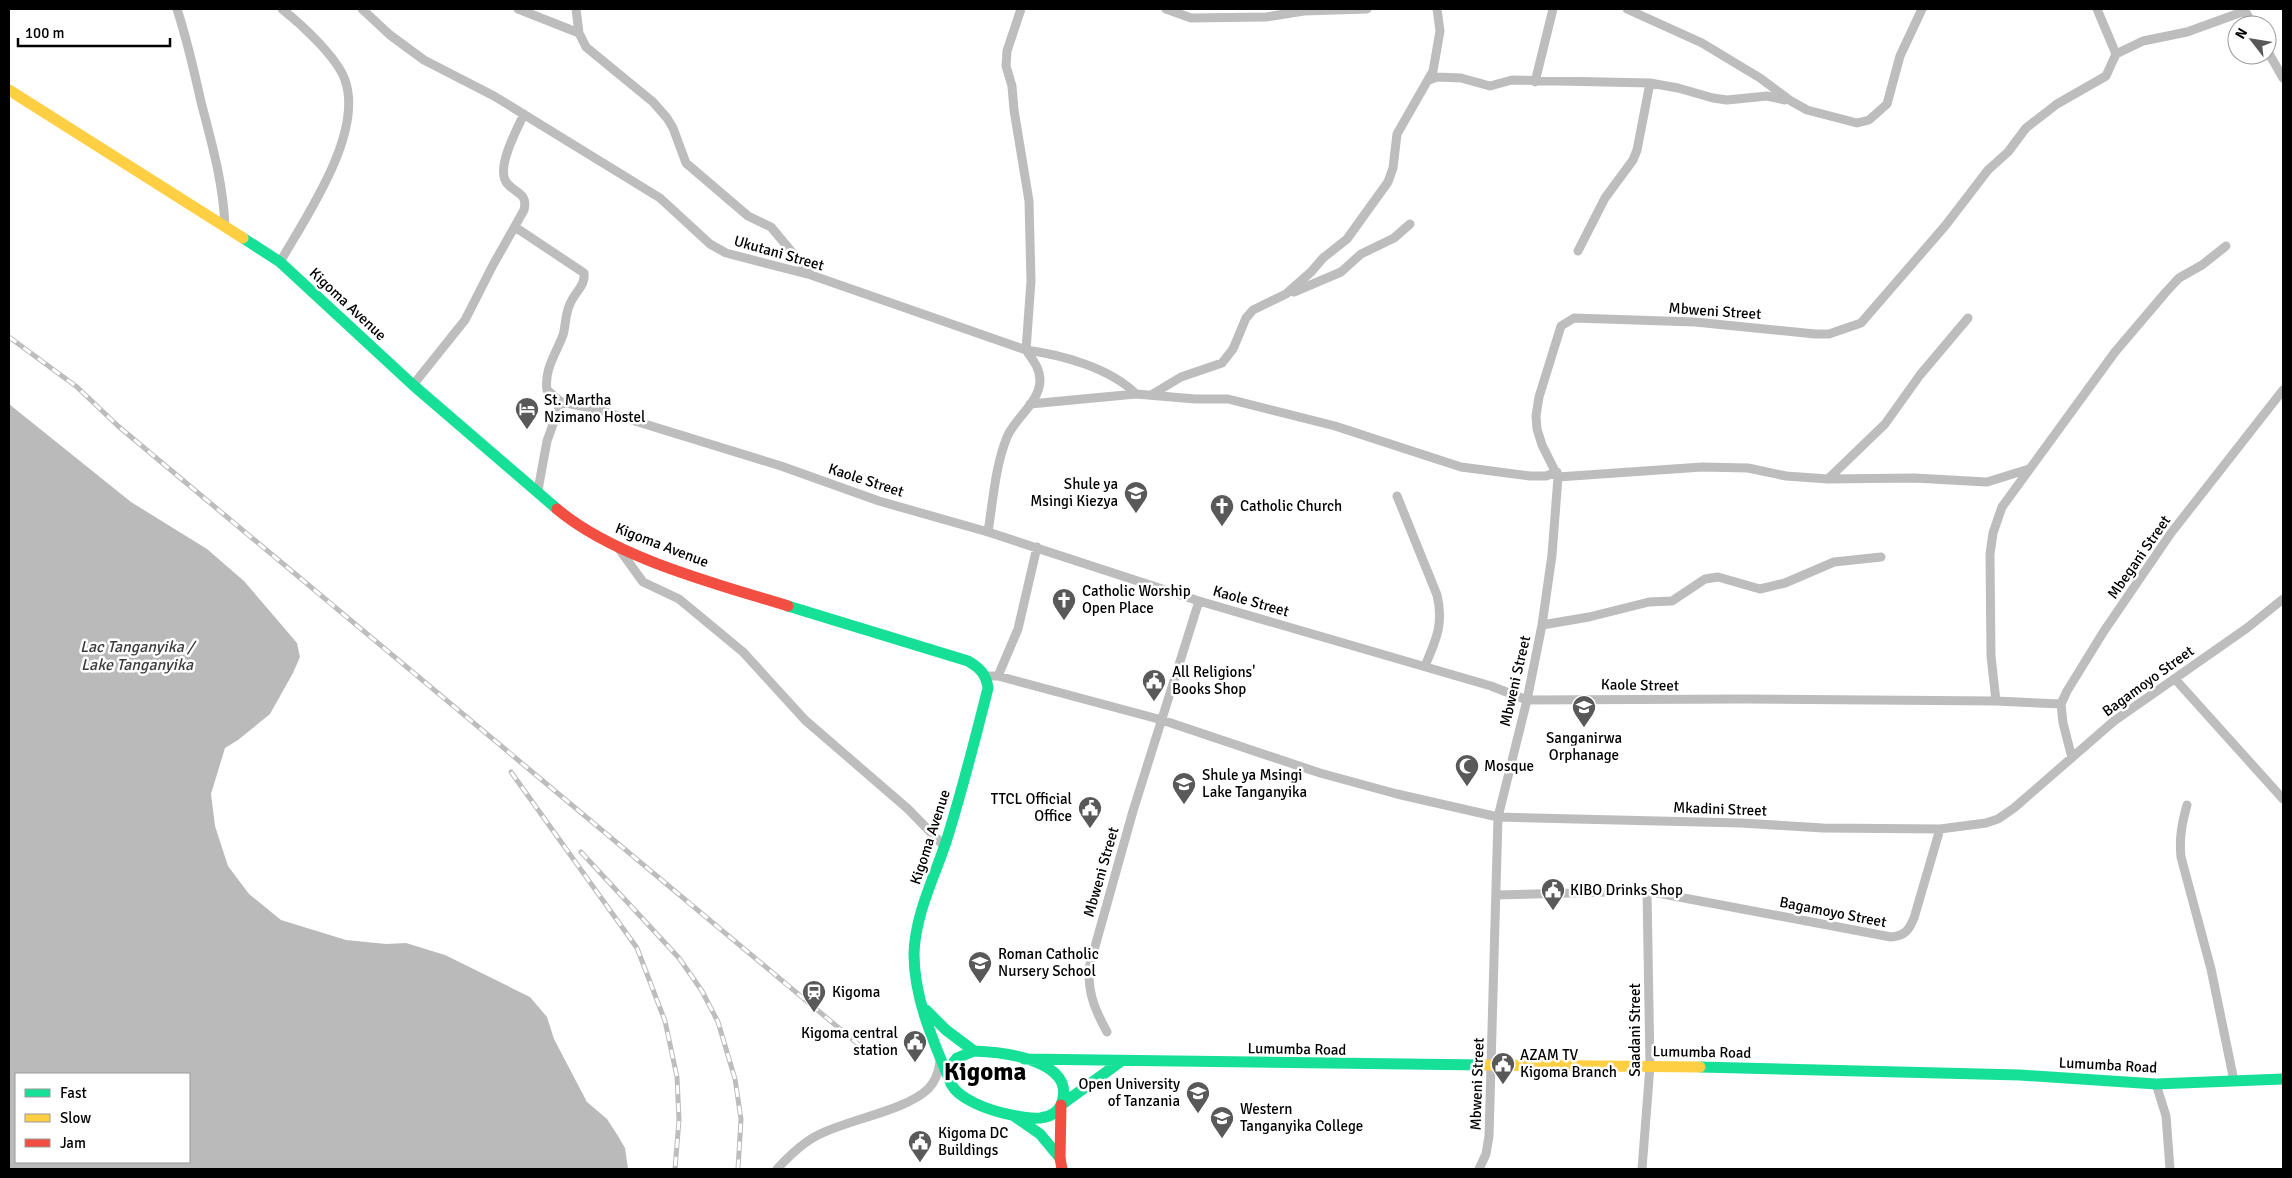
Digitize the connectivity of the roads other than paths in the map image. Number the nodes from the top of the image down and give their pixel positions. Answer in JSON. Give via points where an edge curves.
{"nodes":[{"id":1,"x":177,"y":9,"type":"edge"},
{"id":2,"x":282,"y":9,"type":"edge"},
{"id":3,"x":362,"y":9,"type":"edge"},
{"id":4,"x":518,"y":9,"type":"edge"},
{"id":5,"x":576,"y":9,"type":"edge"},
{"id":6,"x":1022,"y":9,"type":"edge"},
{"id":7,"x":1166,"y":9,"type":"edge"},
{"id":8,"x":1367,"y":9,"type":"edge"},
{"id":9,"x":1438,"y":9,"type":"edge"},
{"id":10,"x":1553,"y":9,"type":"edge"},
{"id":11,"x":1627,"y":9,"type":"edge"},
{"id":12,"x":1922,"y":9,"type":"edge"},
{"id":13,"x":2096,"y":9,"type":"edge"},
{"id":14,"x":2244,"y":10,"type":"edge"},
{"id":15,"x":1216,"y":13,"type":"edge"},
{"id":16,"x":579,"y":33,"type":"junction"},
{"id":17,"x":2116,"y":54,"type":"junction"},
{"id":18,"x":2276,"y":65,"type":"edge"},
{"id":19,"x":2283,"y":78,"type":"edge"},
{"id":20,"x":1429,"y":80,"type":"junction"},
{"id":21,"x":1535,"y":82,"type":"junction"},
{"id":22,"x":1650,"y":83,"type":"junction"},
{"id":23,"x":9,"y":90,"type":"edge"},
{"id":24,"x":1790,"y":101,"type":"junction"},
{"id":25,"x":524,"y":114,"type":"junction"},
{"id":26,"x":1410,"y":224,"type":"dead end"},
{"id":27,"x":225,"y":226,"type":"junction"},
{"id":28,"x":515,"y":227,"type":"junction"},
{"id":29,"x":2226,"y":246,"type":"dead end"},
{"id":30,"x":1578,"y":251,"type":"dead end"},
{"id":31,"x":280,"y":262,"type":"junction"},
{"id":32,"x":811,"y":275,"type":"junction"},
{"id":33,"x":1286,"y":294,"type":"junction"},
{"id":34,"x":1968,"y":318,"type":"dead end"},
{"id":35,"x":1026,"y":350,"type":"junction"},
{"id":36,"x":413,"y":385,"type":"junction"},
{"id":37,"x":2283,"y":390,"type":"edge"},
{"id":38,"x":1136,"y":394,"type":"junction"},
{"id":39,"x":1151,"y":395,"type":"junction"},
{"id":40,"x":561,"y":402,"type":"junction"},
{"id":41,"x":1030,"y":404,"type":"junction"},
{"id":42,"x":2032,"y":468,"type":"junction"},
{"id":43,"x":1558,"y":475,"type":"junction"},
{"id":44,"x":1828,"y":479,"type":"junction"},
{"id":45,"x":538,"y":490,"type":"junction"},
{"id":46,"x":1397,"y":496,"type":"dead end"},
{"id":47,"x":988,"y":532,"type":"junction"},
{"id":48,"x":616,"y":546,"type":"junction"},
{"id":49,"x":1037,"y":547,"type":"junction"},
{"id":50,"x":1881,"y":557,"type":"dead end"},
{"id":51,"x":2283,"y":599,"type":"edge"},
{"id":52,"x":1199,"y":601,"type":"junction"},
{"id":53,"x":1542,"y":625,"type":"junction"},
{"id":54,"x":1425,"y":666,"type":"junction"},
{"id":55,"x":992,"y":676,"type":"junction"},
{"id":56,"x":2175,"y":679,"type":"junction"},
{"id":57,"x":1527,"y":700,"type":"junction"},
{"id":58,"x":1996,"y":701,"type":"junction"},
{"id":59,"x":2062,"y":704,"type":"junction"},
{"id":60,"x":1162,"y":720,"type":"junction"},
{"id":61,"x":2072,"y":758,"type":"junction"},
{"id":62,"x":2283,"y":799,"type":"edge"},
{"id":63,"x":2187,"y":805,"type":"dead end"},
{"id":64,"x":1498,"y":817,"type":"junction"},
{"id":65,"x":1940,"y":829,"type":"junction"},
{"id":66,"x":944,"y":846,"type":"junction"},
{"id":67,"x":1647,"y":891,"type":"junction"},
{"id":68,"x":1496,"y":895,"type":"junction"},
{"id":69,"x":924,"y":1008,"type":"junction"},
{"id":70,"x":1107,"y":1032,"type":"dead end"},
{"id":71,"x":974,"y":1051,"type":"junction"},
{"id":72,"x":940,"y":1058,"type":"junction"},
{"id":73,"x":1024,"y":1059,"type":"junction"},
{"id":74,"x":1120,"y":1062,"type":"junction"},
{"id":75,"x":1491,"y":1064,"type":"junction"},
{"id":76,"x":1650,"y":1066,"type":"junction"},
{"id":77,"x":2283,"y":1079,"type":"edge"},
{"id":78,"x":950,"y":1081,"type":"junction"},
{"id":79,"x":2234,"y":1081,"type":"junction"},
{"id":80,"x":2156,"y":1084,"type":"junction"},
{"id":81,"x":1062,"y":1105,"type":"junction"},
{"id":82,"x":1012,"y":1115,"type":"junction"},
{"id":83,"x":1061,"y":1164,"type":"edge"},
{"id":84,"x":777,"y":1169,"type":"edge"},
{"id":85,"x":1479,"y":1169,"type":"edge"},
{"id":86,"x":1642,"y":1169,"type":"edge"},
{"id":87,"x":2170,"y":1169,"type":"edge"}],
"edges":[{"from":1,"to":27,"type":"street","via":[[187,37],[218,164]]},
{"from":2,"to":31,"type":"street","via":[[303,25],[345,80],[349,110],[343,140],[329,176]]},
{"from":3,"to":25,"type":"street","name":"Ukutani Street","via":[[424,60]]},
{"from":4,"to":16,"type":"street"},
{"from":5,"to":16,"type":"street"},
{"from":6,"to":35,"type":"street","via":[[1006,52],[1006,66],[1012,86],[1030,209],[1031,281]]},
{"from":7,"to":15,"type":"street","via":[[1191,18]]},
{"from":8,"to":15,"type":"street","via":[[1304,11],[1266,18]]},
{"from":9,"to":20,"type":"street","via":[[1440,31],[1436,63]]},
{"from":10,"to":21,"type":"street"},
{"from":11,"to":24,"type":"street","via":[[1702,43],[1760,78]]},
{"from":12,"to":24,"type":"street","via":[[1900,56],[1890,99],[1869,120],[1857,124],[1807,110]]},
{"from":13,"to":17,"type":"street"},
{"from":14,"to":17,"type":"street","via":[[2187,32],[2143,41]]},
{"from":16,"to":32,"type":"street","via":[[586,48],[648,98],[667,118],[686,163],[748,216],[771,227]]},
{"from":17,"to":43,"type":"street","name":"Mbweni Street","via":[[2106,76],[2057,104],[2026,128],[1873,312],[1857,326],[1829,334],[1815,334],[1695,322],[1574,318],[1566,321],[1561,326],[1536,416],[1542,445]]},
{"from":18,"to":19,"type":"street"},
{"from":20,"to":21,"type":"street","via":[[1461,78],[1490,86],[1512,80]]},
{"from":20,"to":33,"type":"street","via":[[1397,134],[1388,182],[1343,243]]},
{"from":21,"to":22,"type":"street"},
{"from":22,"to":24,"type":"street","via":[[1727,100],[1767,96]]},
{"from":22,"to":30,"type":"street","via":[[1633,160],[1604,198]]},
{"from":23,"to":27,"type":"main road","name":"Kigoma Avenue"},
{"from":25,"to":28,"type":"street","via":[[504,167],[506,182],[526,203]]},
{"from":25,"to":32,"type":"street","name":"Ukutani Street","via":[[660,198],[710,244],[726,253]]},
{"from":26,"to":33,"type":"street","via":[[1341,272]]},
{"from":27,"to":31,"type":"main road","name":"Kigoma Avenue"},
{"from":28,"to":36,"type":"street","via":[[465,320]]},
{"from":28,"to":40,"type":"street","via":[[584,273],[583,284],[571,302],[563,334],[548,366],[547,390]]},
{"from":29,"to":42,"type":"street","via":[[2202,266],[2179,278],[2166,292],[2115,352]]},
{"from":31,"to":36,"type":"main road","name":"Kigoma Avenue"},
{"from":32,"to":35,"type":"street","name":"Ukutani Street"},
{"from":33,"to":39,"type":"street","via":[[1253,310],[1222,363],[1181,377]]},
{"from":34,"to":44,"type":"street","via":[[1920,375],[1885,424]]},
{"from":35,"to":38,"type":"street","name":"Ukutani Street","via":[[1087,366],[1116,379]]},
{"from":35,"to":41,"type":"street","via":[[1038,368],[1040,381]]},
{"from":36,"to":45,"type":"main road","name":"Kigoma Avenue"},
{"from":37,"to":59,"type":"street","name":"Mbegani Street","via":[[2171,533],[2104,631]]},
{"from":38,"to":39,"type":"street"},
{"from":38,"to":41,"type":"street"},
{"from":39,"to":43,"type":"street","via":[[1228,399],[1335,426],[1461,467],[1530,476]]},
{"from":40,"to":45,"type":"street","via":[[547,441]]},
{"from":40,"to":47,"type":"street","name":"Kaole Street","via":[[596,409]]},
{"from":41,"to":47,"type":"street","via":[[1008,435]]},
{"from":42,"to":44,"type":"street","via":[[1987,482],[1914,478]]},
{"from":42,"to":58,"type":"street","via":[[2002,507],[1992,533],[1991,656]]},
{"from":43,"to":44,"type":"street","via":[[1702,467],[1748,468],[1786,476]]},
{"from":43,"to":53,"type":"street","name":"Mbweni Street","via":[[1553,546]]},
{"from":45,"to":48,"type":"main road","name":"Kigoma Avenue","via":[[567,517]]},
{"from":46,"to":54,"type":"street","via":[[1440,610],[1441,624]]},
{"from":47,"to":49,"type":"street","name":"Kaole Street"},
{"from":48,"to":55,"type":"main road","name":"Kigoma Avenue","via":[[808,613],[968,661]]},
{"from":48,"to":66,"type":"street","via":[[643,582],[679,599],[743,652],[805,720],[908,809]]},
{"from":49,"to":52,"type":"street","name":"Kaole Street"},
{"from":49,"to":55,"type":"street","via":[[1018,629]]},
{"from":50,"to":53,"type":"street","via":[[1834,562],[1785,583],[1760,589],[1718,577],[1705,579],[1672,601],[1642,603]]},
{"from":51,"to":56,"type":"street","name":"Bagamoyo Street"},
{"from":52,"to":54,"type":"street","name":"Kaole Street"},
{"from":52,"to":60,"type":"street","name":"Mbweni Street"},
{"from":53,"to":57,"type":"street","name":"Mbweni Street"},
{"from":54,"to":57,"type":"street","name":"Kaole Street"},
{"from":55,"to":60,"type":"street"},
{"from":55,"to":66,"type":"main road","name":"Kigoma Avenue","via":[[971,761]]},
{"from":56,"to":61,"type":"street","name":"Bagamoyo Street","via":[[2114,721]]},
{"from":56,"to":62,"type":"street"},
{"from":57,"to":58,"type":"street","name":"Kaole Street"},
{"from":57,"to":64,"type":"street","name":"Mbweni Street"},
{"from":58,"to":59,"type":"street","name":"Kaole Street"},
{"from":59,"to":61,"type":"street"},
{"from":60,"to":64,"type":"street","via":[[1320,773]]},
{"from":60,"to":70,"type":"street","name":"Mbweni Street","via":[[1089,968],[1088,988]]},
{"from":61,"to":65,"type":"street","name":"Bagamoyo Street","via":[[1998,819],[1971,827]]},
{"from":63,"to":79,"type":"street","via":[[2179,843],[2211,968]]},
{"from":64,"to":65,"type":"street","name":"Mkadini Street"},
{"from":64,"to":68,"type":"street","name":"Mbweni Street"},
{"from":65,"to":67,"type":"street","name":"Bagamoyo Street","via":[[1914,918],[1909,930],[1901,936],[1891,937]]},
{"from":66,"to":69,"type":"main road","name":"Kigoma Avenue","via":[[921,913],[916,943],[915,968]]},
{"from":67,"to":68,"type":"street","name":"Bagamoyo Street"},
{"from":67,"to":76,"type":"street","name":"Saadani Street"},
{"from":68,"to":75,"type":"street","name":"Mbweni Street"},
{"from":69,"to":71,"type":"main road"},
{"from":69,"to":72,"type":"main road","name":"Kigoma Avenue"},
{"from":71,"to":73,"type":"main road"},
{"from":71,"to":78,"type":"main road","via":[[964,1052],[954,1059],[950,1067]]},
{"from":72,"to":78,"type":"main road","name":"Kigoma Avenue"},
{"from":72,"to":84,"type":"street","via":[[936,1078],[921,1095],[815,1136]]},
{"from":73,"to":74,"type":"main road","name":"Lumumba Road"},
{"from":73,"to":81,"type":"main road","via":[[1048,1069],[1060,1079]]},
{"from":74,"to":75,"type":"main road","name":"Lumumba Road"},
{"from":74,"to":81,"type":"main road","via":[[1097,1075]]},
{"from":75,"to":76,"type":"main road","name":"Lumumba Road"},
{"from":75,"to":85,"type":"street","name":"Mbweni Street","via":[[1489,1136]]},
{"from":76,"to":80,"type":"main road","name":"Lumumba Road","via":[[2020,1075]]},
{"from":76,"to":86,"type":"street","name":"Saadani Street"},
{"from":77,"to":79,"type":"main road","name":"Lumumba Road"},
{"from":78,"to":82,"type":"main road","name":"Kigoma Avenue","via":[[954,1090],[964,1098]]},
{"from":79,"to":80,"type":"main road","name":"Lumumba Road"},
{"from":80,"to":87,"type":"street","via":[[2166,1116]]},
{"from":81,"to":82,"type":"main road","via":[[1052,1115],[1043,1118]]},
{"from":81,"to":83,"type":"main road"},
{"from":82,"to":83,"type":"main road","via":[[1040,1134]]}]}
